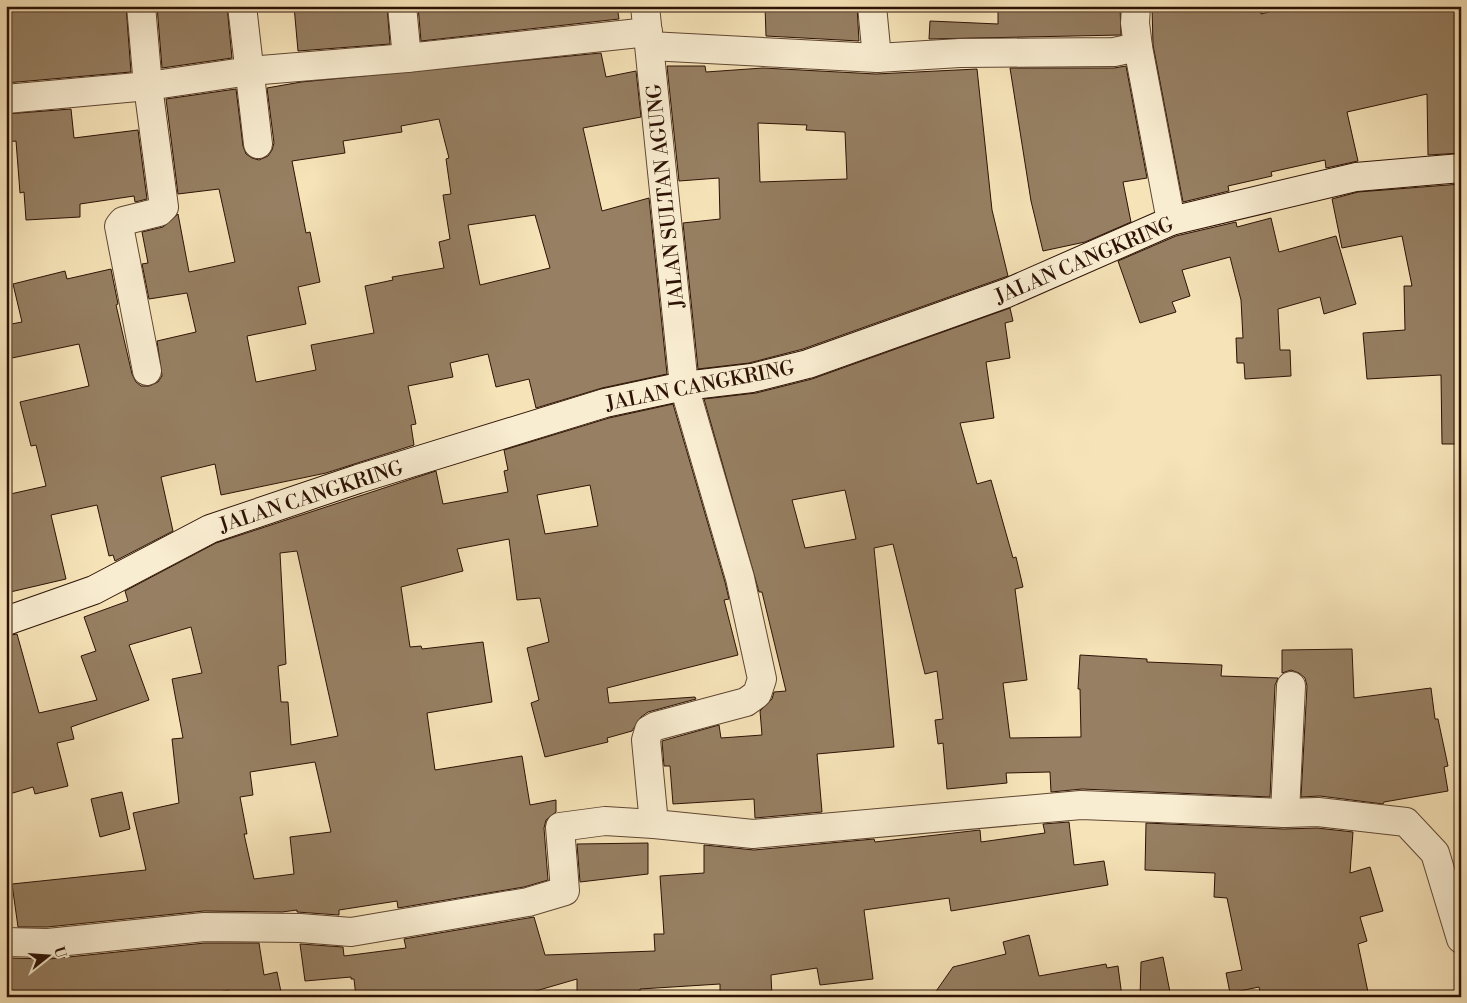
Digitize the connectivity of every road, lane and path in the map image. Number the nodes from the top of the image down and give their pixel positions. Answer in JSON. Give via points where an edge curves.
{"nodes":[{"id":1,"x":141,"y":6,"type":"edge"},
{"id":2,"x":242,"y":6,"type":"edge"},
{"id":3,"x":402,"y":6,"type":"edge"},
{"id":4,"x":872,"y":6,"type":"edge"},
{"id":5,"x":1136,"y":6,"type":"edge"},
{"id":6,"x":648,"y":28,"type":"edge"},
{"id":7,"x":1138,"y":47,"type":"junction"},
{"id":8,"x":407,"y":58,"type":"junction"},
{"id":9,"x":877,"y":58,"type":"junction"},
{"id":10,"x":250,"y":71,"type":"junction"},
{"id":11,"x":148,"y":86,"type":"junction"},
{"id":12,"x":6,"y":99,"type":"edge"},
{"id":13,"x":258,"y":144,"type":"dead end"},
{"id":14,"x":1461,"y":168,"type":"edge"},
{"id":15,"x":1171,"y":221,"type":"junction"},
{"id":16,"x":147,"y":371,"type":"dead end"},
{"id":17,"x":684,"y":386,"type":"junction"},
{"id":18,"x":6,"y":621,"type":"edge"},
{"id":19,"x":1291,"y":686,"type":"dead end"},
{"id":20,"x":1285,"y":813,"type":"junction"},
{"id":21,"x":654,"y":824,"type":"junction"},
{"id":22,"x":1461,"y":939,"type":"edge"},
{"id":23,"x":6,"y":942,"type":"edge"}],
"edges":[{"from":1,"to":11,"type":"street"},
{"from":2,"to":10,"type":"street"},
{"from":3,"to":8,"type":"street"},
{"from":4,"to":9,"type":"street"},
{"from":5,"to":7,"type":"street"},
{"from":6,"to":8,"type":"street"},
{"from":6,"to":9,"type":"street"},
{"from":6,"to":17,"type":"street","name":"JALAN SULTAN AGUNG"},
{"from":7,"to":9,"type":"street","via":[[1114,52],[960,53]]},
{"from":7,"to":15,"type":"street"},
{"from":8,"to":10,"type":"street"},
{"from":10,"to":11,"type":"street"},
{"from":10,"to":13,"type":"street"},
{"from":11,"to":12,"type":"street"},
{"from":11,"to":16,"type":"street","via":[[164,207],[159,212],[123,221],[119,226]]},
{"from":14,"to":15,"type":"street","name":"JALAN CANGKRING","via":[[1356,178]]},
{"from":15,"to":17,"type":"street","name":"JALAN CANGKRING","via":[[1007,293],[808,364],[752,378]]},
{"from":17,"to":18,"type":"street","name":"JALAN CANGKRING","via":[[605,404],[358,479],[210,529],[94,590]]},
{"from":17,"to":21,"type":"street","name":"JALAN SULTAN AGUNG","via":[[740,578],[762,679],[757,694],[746,702],[649,730],[646,740]]},
{"from":19,"to":20,"type":"street"},
{"from":20,"to":21,"type":"street","via":[[1081,805],[753,834]]},
{"from":20,"to":22,"type":"street","via":[[1318,812],[1406,822],[1435,853]]},
{"from":21,"to":23,"type":"street","via":[[605,821],[560,827],[565,891],[528,902],[351,932],[204,927],[48,943]]}]}
